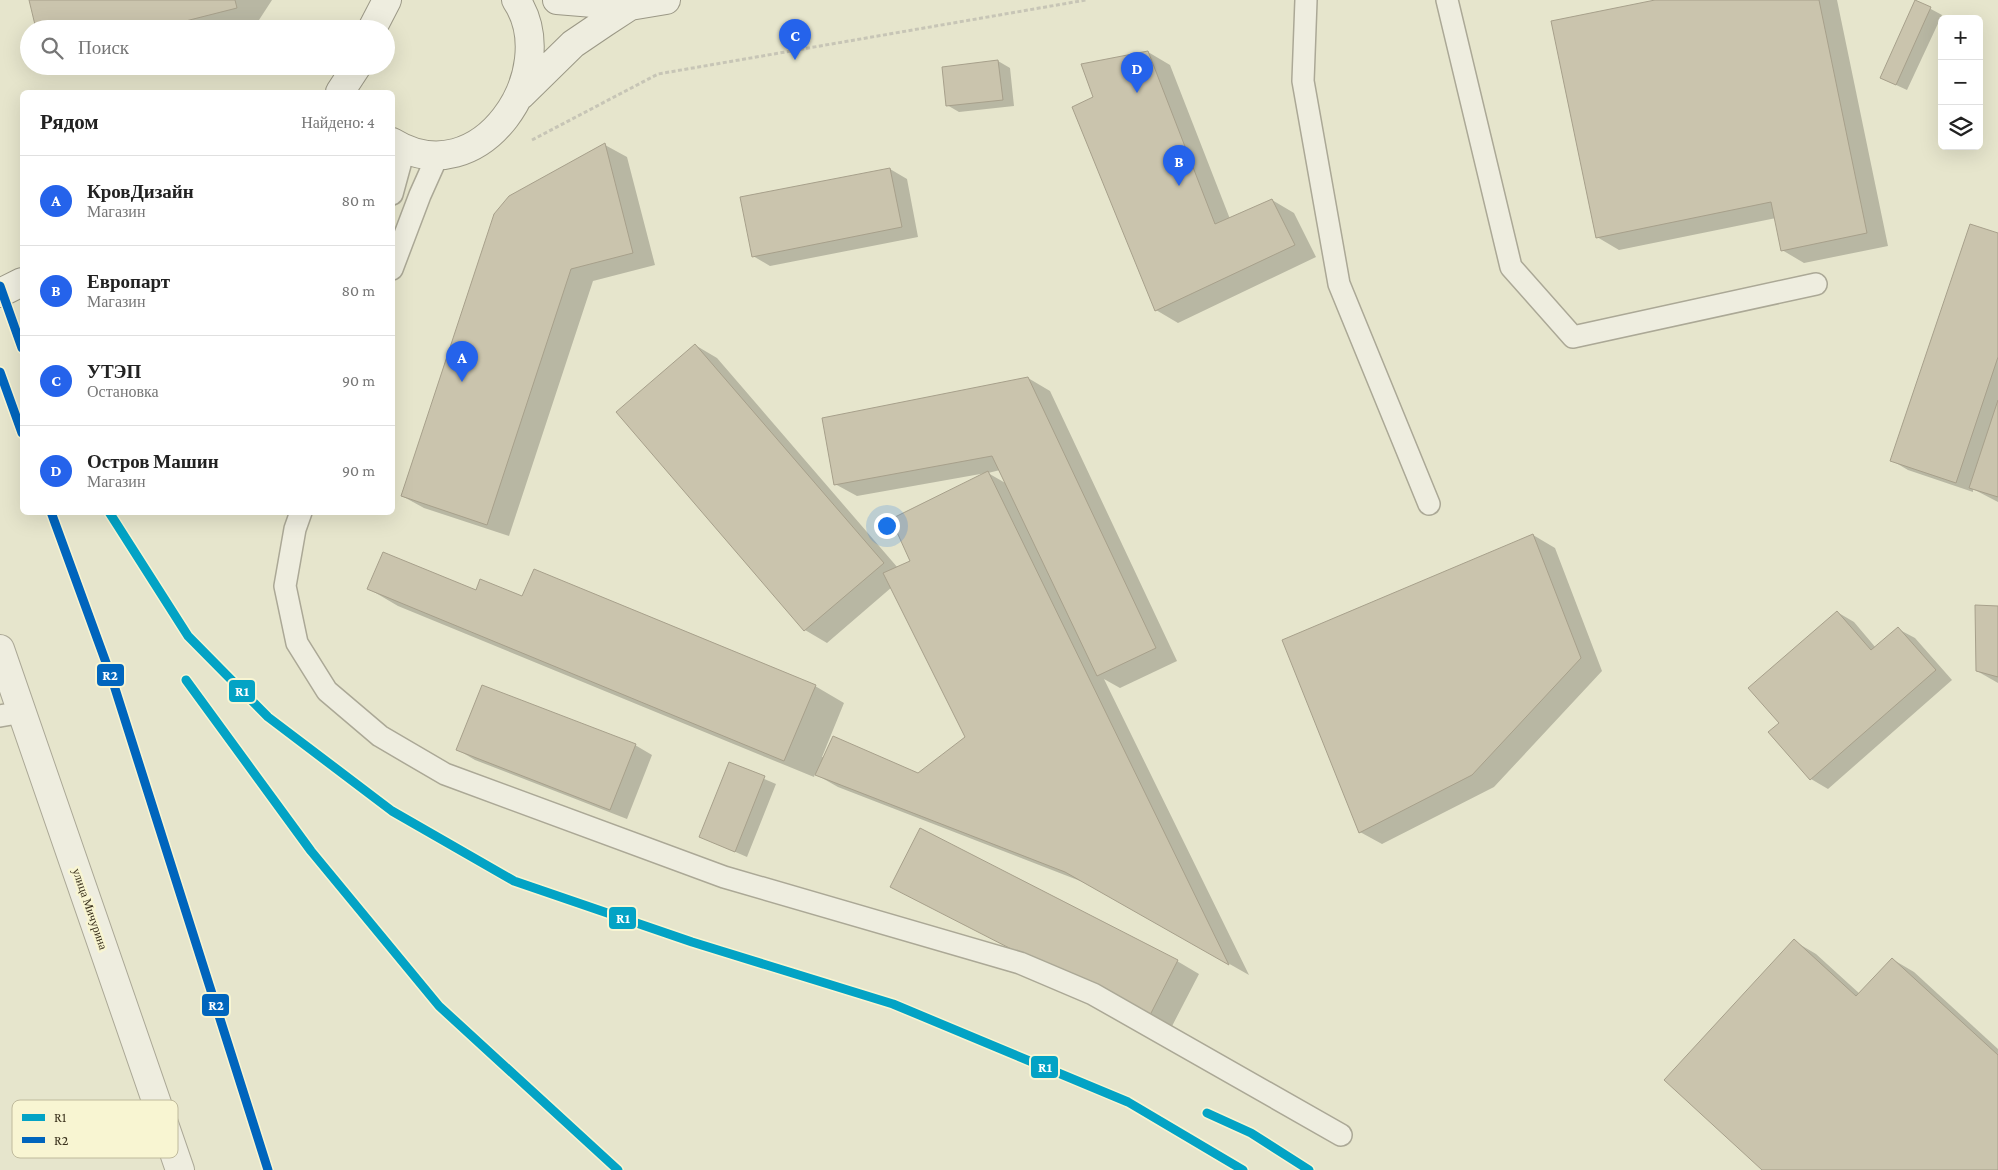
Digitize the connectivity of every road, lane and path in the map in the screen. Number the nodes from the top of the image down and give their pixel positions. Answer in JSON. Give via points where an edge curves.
{"nodes":[{"id":1,"x":387,"y":0,"type":"edge"},
{"id":2,"x":516,"y":0,"type":"edge"},
{"id":3,"x":558,"y":0,"type":"edge"},
{"id":4,"x":666,"y":0,"type":"edge"},
{"id":5,"x":1086,"y":0,"type":"edge"},
{"id":6,"x":1306,"y":0,"type":"edge"},
{"id":7,"x":1447,"y":0,"type":"edge"},
{"id":8,"x":630,"y":6,"type":"junction"},
{"id":9,"x":377,"y":20,"type":"edge"},
{"id":10,"x":658,"y":74,"type":"dead end"},
{"id":11,"x":351,"y":75,"type":"edge"},
{"id":12,"x":362,"y":75,"type":"edge"},
{"id":13,"x":341,"y":90,"type":"edge"},
{"id":14,"x":363,"y":90,"type":"edge"},
{"id":15,"x":514,"y":102,"type":"junction"},
{"id":16,"x":398,"y":146,"type":"edge"},
{"id":17,"x":437,"y":157,"type":"junction"},
{"id":18,"x":395,"y":170,"type":"edge"},
{"id":19,"x":395,"y":262,"type":"edge"},
{"id":20,"x":20,"y":283,"type":"edge"},
{"id":21,"x":1816,"y":284,"type":"dead end"},
{"id":22,"x":0,"y":293,"type":"edge"},
{"id":23,"x":1429,"y":504,"type":"dead end"},
{"id":24,"x":300,"y":515,"type":"edge"},
{"id":25,"x":0,"y":649,"type":"edge"},
{"id":26,"x":11,"y":714,"type":"edge"},
{"id":27,"x":154,"y":1100,"type":"edge"},
{"id":28,"x":1341,"y":1134,"type":"dead end"},
{"id":29,"x":176,"y":1158,"type":"edge"},
{"id":30,"x":180,"y":1170,"type":"edge"}],
"edges":[{"from":1,"to":9,"type":"main road"},
{"from":2,"to":15,"type":"main road","via":[[528,24],[529,50],[526,75]]},
{"from":3,"to":8,"type":"main road"},
{"from":4,"to":8,"type":"main road"},
{"from":5,"to":10,"type":"path"},
{"from":6,"to":23,"type":"lane","via":[[1303,81],[1338,284]]},
{"from":7,"to":21,"type":"lane","via":[[1511,267],[1573,337]]},
{"from":8,"to":15,"type":"main road","via":[[573,44]]},
{"from":11,"to":13,"type":"main road"},
{"from":12,"to":14,"type":"main road"},
{"from":15,"to":17,"type":"main road","via":[[496,129],[480,144],[459,153]]},
{"from":16,"to":17,"type":"main road","via":[[421,156]]},
{"from":16,"to":18,"type":"lane"},
{"from":17,"to":19,"type":"lane"},
{"from":20,"to":22,"type":"main road"},
{"from":24,"to":28,"type":"lane","via":[[285,586],[297,643],[327,691],[380,736],[445,774],[724,877],[1020,963],[1093,994]]},
{"from":25,"to":26,"type":"main road","name":"улица Мичурина"},
{"from":26,"to":27,"type":"main road","name":"улица Мичурина"},
{"from":29,"to":30,"type":"main road","name":"улица Мичурина"}]}
